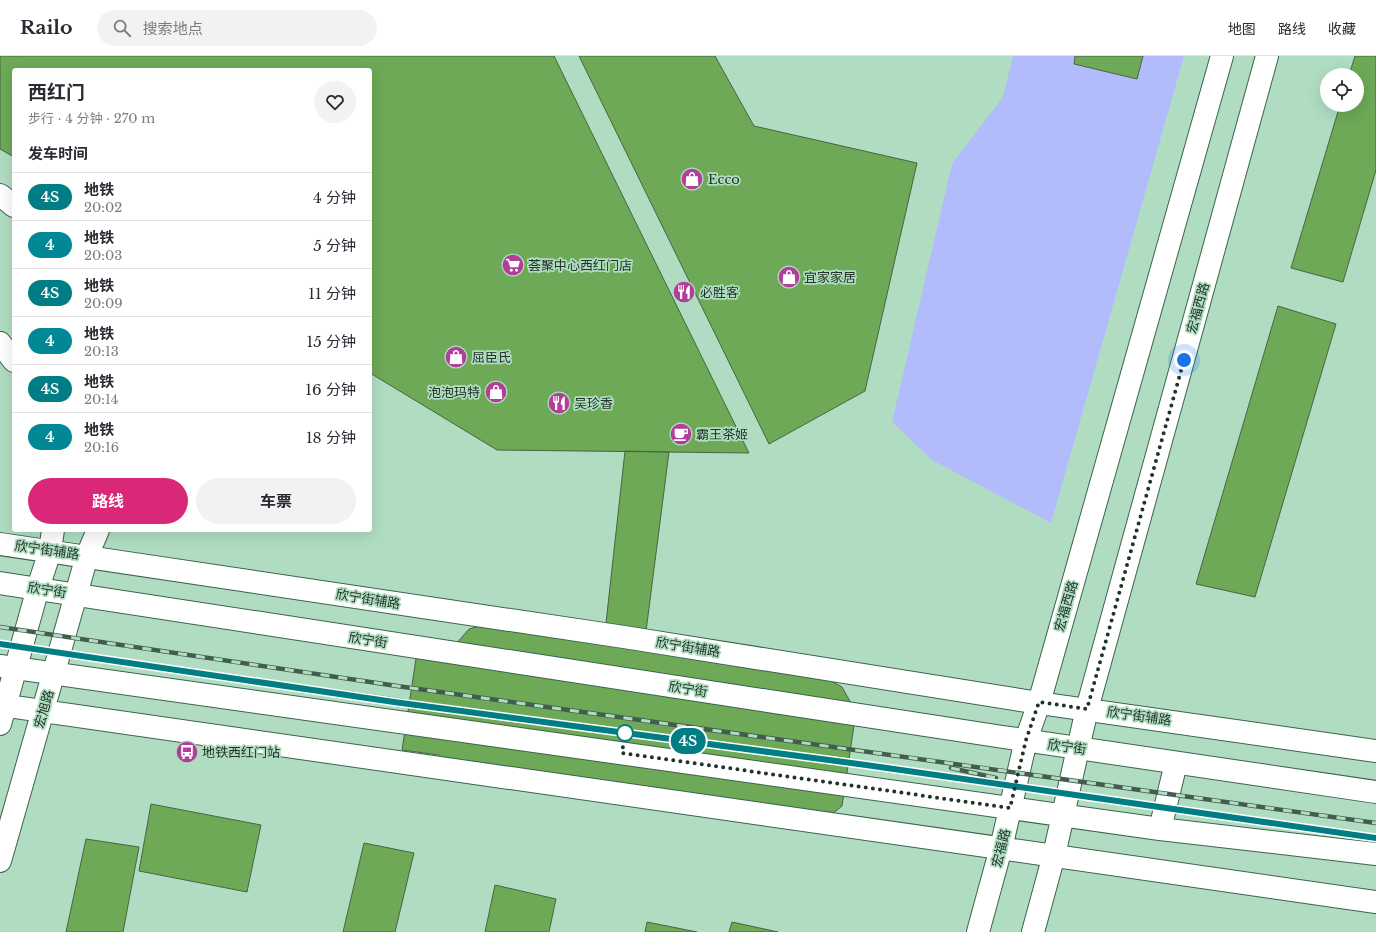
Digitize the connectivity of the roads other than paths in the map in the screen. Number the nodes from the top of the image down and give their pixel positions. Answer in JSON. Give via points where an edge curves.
{"nodes":[{"id":1,"x":1222,"y":56,"type":"edge"},
{"id":2,"x":1267,"y":56,"type":"edge"},
{"id":3,"x":0,"y":195,"type":"edge"},
{"id":4,"x":12,"y":204,"type":"edge"},
{"id":5,"x":0,"y":342,"type":"edge"},
{"id":6,"x":12,"y":358,"type":"edge"},
{"id":7,"x":97,"y":532,"type":"edge"},
{"id":8,"x":52,"y":540,"type":"edge"},
{"id":9,"x":0,"y":544,"type":"edge"},
{"id":10,"x":87,"y":556,"type":"junction"},
{"id":11,"x":0,"y":583,"type":"edge"},
{"id":12,"x":38,"y":588,"type":"junction"},
{"id":13,"x":76,"y":595,"type":"junction"},
{"id":14,"x":8,"y":667,"type":"edge"},
{"id":15,"x":55,"y":673,"type":"junction"},
{"id":16,"x":1039,"y":702,"type":"junction"},
{"id":17,"x":1087,"y":709,"type":"junction"},
{"id":18,"x":44,"y":710,"type":"junction"},
{"id":19,"x":2,"y":712,"type":"edge"},
{"id":20,"x":1026,"y":740,"type":"junction"},
{"id":21,"x":1078,"y":748,"type":"junction"},
{"id":22,"x":1376,"y":751,"type":"edge"},
{"id":23,"x":1176,"y":763,"type":"junction"},
{"id":24,"x":1376,"y":792,"type":"edge"},
{"id":25,"x":1010,"y":808,"type":"junction"},
{"id":26,"x":1063,"y":815,"type":"junction"},
{"id":27,"x":1160,"y":829,"type":"junction"},
{"id":28,"x":1001,"y":848,"type":"junction"},
{"id":29,"x":1376,"y":854,"type":"edge"},
{"id":30,"x":1054,"y":855,"type":"junction"},
{"id":31,"x":0,"y":861,"type":"edge"},
{"id":32,"x":1376,"y":902,"type":"edge"},
{"id":33,"x":978,"y":932,"type":"edge"},
{"id":34,"x":1033,"y":932,"type":"edge"}],
"edges":[{"from":1,"to":16,"type":"main road","name":"宏福西路"},
{"from":2,"to":17,"type":"main road","name":"宏福西路"},
{"from":3,"to":4,"type":"main road"},
{"from":5,"to":6,"type":"main road"},
{"from":7,"to":10,"type":"main road","name":"宏旭路"},
{"from":8,"to":9,"type":"main road","name":"欣宁街辅路"},
{"from":8,"to":10,"type":"main road","name":"欣宁街辅路"},
{"from":8,"to":12,"type":"main road"},
{"from":10,"to":13,"type":"main road","name":"宏旭路"},
{"from":10,"to":16,"type":"main road","name":"欣宁街辅路"},
{"from":11,"to":12,"type":"main road","name":"欣宁街"},
{"from":12,"to":13,"type":"main road","name":"欣宁街"},
{"from":12,"to":14,"type":"main road"},
{"from":13,"to":15,"type":"main road","name":"宏旭路"},
{"from":13,"to":20,"type":"main road","name":"欣宁街"},
{"from":14,"to":15,"type":"main road"},
{"from":14,"to":19,"type":"main road"},
{"from":15,"to":18,"type":"main road","name":"宏旭路"},
{"from":15,"to":25,"type":"main road"},
{"from":16,"to":17,"type":"main road","name":"欣宁街辅路"},
{"from":16,"to":20,"type":"main road","name":"宏福西路"},
{"from":17,"to":21,"type":"main road","name":"宏福西路"},
{"from":17,"to":22,"type":"main road","name":"欣宁街辅路"},
{"from":18,"to":19,"type":"main road"},
{"from":18,"to":28,"type":"main road"},
{"from":18,"to":31,"type":"main road","name":"宏旭路"},
{"from":20,"to":21,"type":"main road","name":"欣宁街"},
{"from":20,"to":25,"type":"main road","name":"宏福路"},
{"from":21,"to":23,"type":"main road","name":"欣宁街"},
{"from":21,"to":26,"type":"main road","name":"宏福西路"},
{"from":23,"to":24,"type":"main road","name":"欣宁街"},
{"from":23,"to":27,"type":"main road"},
{"from":25,"to":26,"type":"main road"},
{"from":25,"to":28,"type":"main road","name":"宏福路"},
{"from":26,"to":27,"type":"main road"},
{"from":26,"to":30,"type":"main road"},
{"from":27,"to":29,"type":"main road"},
{"from":28,"to":30,"type":"main road"},
{"from":28,"to":33,"type":"main road","name":"宏福路"},
{"from":30,"to":32,"type":"main road"},
{"from":30,"to":34,"type":"main road"}]}
